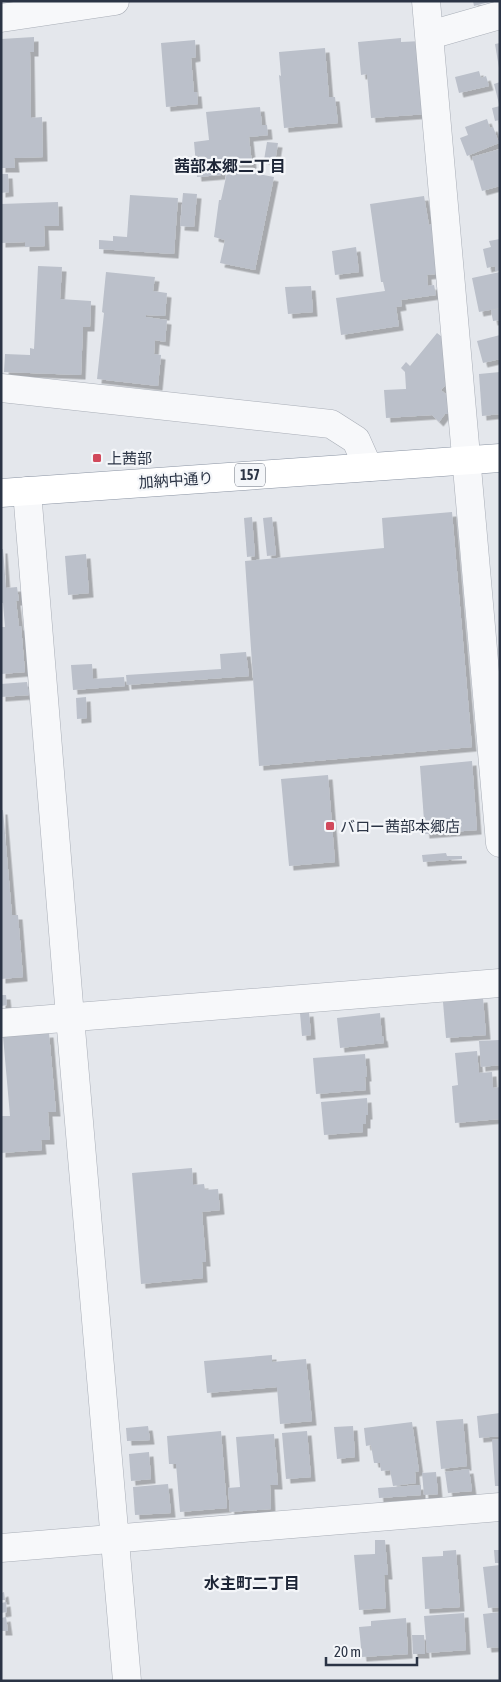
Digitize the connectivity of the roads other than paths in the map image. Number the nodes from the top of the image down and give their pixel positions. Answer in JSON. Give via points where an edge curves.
{"nodes":[{"id":1,"x":116,"y":1,"type":"edge"},
{"id":2,"x":426,"y":1,"type":"edge"},
{"id":3,"x":500,"y":15,"type":"edge"},
{"id":4,"x":1,"y":18,"type":"edge"},
{"id":5,"x":430,"y":35,"type":"junction"},
{"id":6,"x":1,"y":388,"type":"edge"},
{"id":7,"x":500,"y":458,"type":"edge"},
{"id":8,"x":468,"y":460,"type":"junction"},
{"id":9,"x":368,"y":467,"type":"junction"},
{"id":10,"x":14,"y":492,"type":"edge"},
{"id":11,"x":500,"y":843,"type":"edge"},
{"id":12,"x":500,"y":983,"type":"edge"},
{"id":13,"x":70,"y":1017,"type":"junction"},
{"id":14,"x":1,"y":1023,"type":"edge"},
{"id":15,"x":500,"y":1507,"type":"edge"},
{"id":16,"x":115,"y":1539,"type":"junction"},
{"id":17,"x":1,"y":1548,"type":"edge"},
{"id":18,"x":127,"y":1681,"type":"edge"}],
"edges":[{"from":1,"to":4,"type":"street"},
{"from":2,"to":5,"type":"street"},
{"from":3,"to":5,"type":"street"},
{"from":5,"to":8,"type":"street"},
{"from":6,"to":9,"type":"street","via":[[330,424],[356,440]]},
{"from":7,"to":8,"type":"highway","name":"加納中通り","number":"157"},
{"from":8,"to":9,"type":"highway","name":"加納中通り","number":"157"},
{"from":8,"to":11,"type":"street"},
{"from":9,"to":10,"type":"highway","name":"加納中通り","number":"157"},
{"from":10,"to":13,"type":"street"},
{"from":12,"to":13,"type":"street"},
{"from":13,"to":14,"type":"street"},
{"from":13,"to":16,"type":"street"},
{"from":15,"to":16,"type":"street"},
{"from":16,"to":17,"type":"street"},
{"from":16,"to":18,"type":"street"}]}
